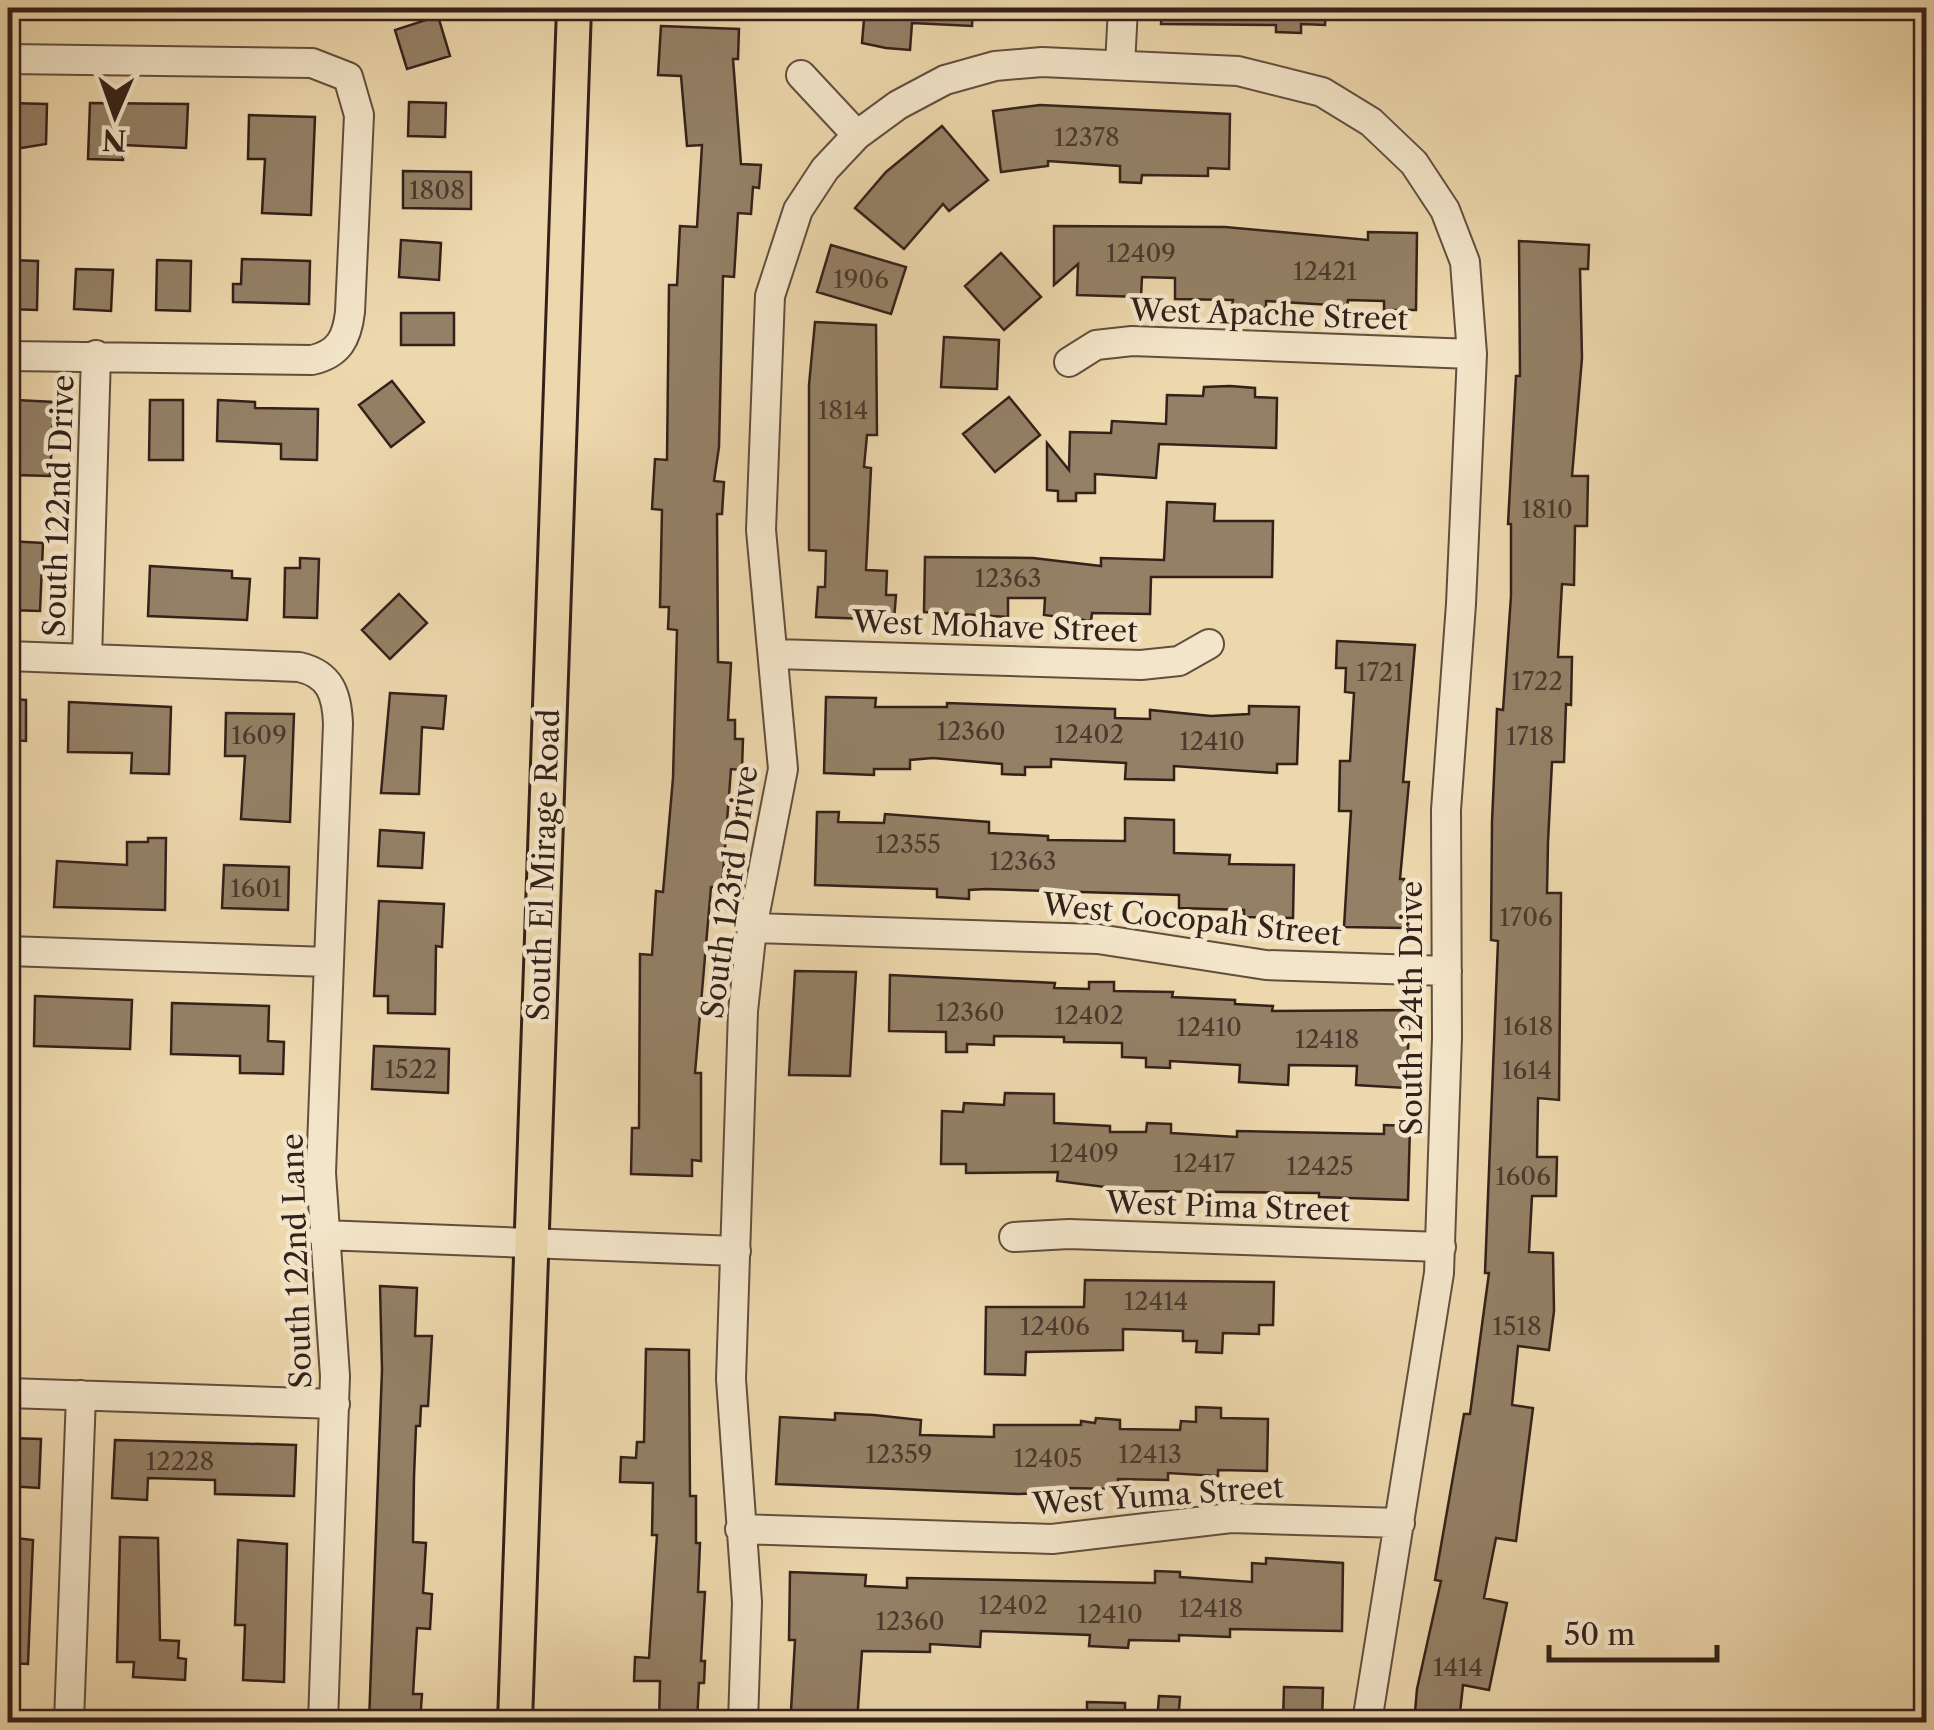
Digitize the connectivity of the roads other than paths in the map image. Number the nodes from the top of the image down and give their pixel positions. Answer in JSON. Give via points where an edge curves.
{"nodes":[{"id":1,"x":574,"y":8,"type":"edge"},
{"id":2,"x":1123,"y":8,"type":"edge"},
{"id":3,"x":8,"y":59,"type":"edge"},
{"id":4,"x":1120,"y":65,"type":"junction"},
{"id":5,"x":801,"y":75,"type":"dead end"},
{"id":6,"x":849,"y":143,"type":"junction"},
{"id":7,"x":1472,"y":354,"type":"junction"},
{"id":8,"x":8,"y":356,"type":"edge"},
{"id":9,"x":96,"y":356,"type":"junction"},
{"id":10,"x":1069,"y":362,"type":"dead end"},
{"id":11,"x":1209,"y":644,"type":"dead end"},
{"id":12,"x":774,"y":654,"type":"junction"},
{"id":13,"x":8,"y":656,"type":"edge"},
{"id":14,"x":86,"y":659,"type":"junction"},
{"id":15,"x":752,"y":928,"type":"junction"},
{"id":16,"x":8,"y":951,"type":"edge"},
{"id":17,"x":329,"y":962,"type":"junction"},
{"id":18,"x":1446,"y":972,"type":"junction"},
{"id":19,"x":323,"y":1236,"type":"junction"},
{"id":20,"x":1014,"y":1236,"type":"dead end"},
{"id":21,"x":532,"y":1243,"type":"junction"},
{"id":22,"x":1441,"y":1247,"type":"junction"},
{"id":23,"x":736,"y":1250,"type":"junction"},
{"id":24,"x":8,"y":1392,"type":"edge"},
{"id":25,"x":80,"y":1394,"type":"junction"},
{"id":26,"x":335,"y":1404,"type":"junction"},
{"id":27,"x":1400,"y":1523,"type":"junction"},
{"id":28,"x":740,"y":1529,"type":"junction"},
{"id":29,"x":68,"y":1722,"type":"edge"},
{"id":30,"x":323,"y":1722,"type":"edge"},
{"id":31,"x":515,"y":1722,"type":"edge"},
{"id":32,"x":743,"y":1722,"type":"edge"},
{"id":33,"x":1368,"y":1722,"type":"edge"}],
"edges":[{"from":1,"to":21,"type":"main road","name":"South El Mirage Road"},
{"from":2,"to":4,"type":"street"},
{"from":3,"to":9,"type":"street","via":[[312,64],[348,77],[358,115],[350,312],[336,350],[312,360]]},
{"from":4,"to":6,"type":"street","name":"South 124th Drive","via":[[1019,63],[970,72],[921,92]]},
{"from":4,"to":7,"type":"street","name":"South 124th Drive","via":[[1266,74],[1347,105],[1394,142],[1431,186],[1457,236],[1470,288]]},
{"from":5,"to":6,"type":"street"},
{"from":6,"to":12,"type":"street","name":"South 123rd Drive","via":[[798,210],[770,296],[761,505]]},
{"from":7,"to":10,"type":"street","name":"West Apache Street","via":[[1132,341],[1096,345]]},
{"from":7,"to":18,"type":"street","name":"South 124th Drive","via":[[1445,826]]},
{"from":8,"to":9,"type":"street"},
{"from":9,"to":14,"type":"street","name":"South 122nd Drive"},
{"from":11,"to":12,"type":"street","name":"West Mohave Street","via":[[1179,661],[1141,665]]},
{"from":12,"to":15,"type":"street","name":"South 123rd Drive","via":[[783,768]]},
{"from":13,"to":14,"type":"street"},
{"from":14,"to":17,"type":"street","name":"South 122nd Lane","via":[[299,667],[328,679],[338,724]]},
{"from":15,"to":18,"type":"street","name":"West Cocopah Street","via":[[1098,939],[1266,965]]},
{"from":15,"to":23,"type":"street","name":"South 123rd Drive"},
{"from":16,"to":17,"type":"street"},
{"from":17,"to":19,"type":"street","name":"South 122nd Lane"},
{"from":18,"to":22,"type":"street","name":"South 124th Drive"},
{"from":19,"to":21,"type":"street"},
{"from":19,"to":26,"type":"street","name":"South 122nd Lane"},
{"from":20,"to":22,"type":"street","name":"West Pima Street"},
{"from":21,"to":23,"type":"street"},
{"from":21,"to":31,"type":"main road","name":"South El Mirage Road"},
{"from":22,"to":27,"type":"street","name":"South 124th Drive"},
{"from":23,"to":28,"type":"street","name":"South 123rd Drive","via":[[730,1379]]},
{"from":24,"to":25,"type":"street"},
{"from":25,"to":26,"type":"street"},
{"from":25,"to":29,"type":"street"},
{"from":26,"to":30,"type":"street","name":"South 122nd Lane"},
{"from":27,"to":28,"type":"street","name":"West Yuma Street","via":[[1231,1518],[1052,1538]]},
{"from":27,"to":33,"type":"street","name":"South 124th Drive"},
{"from":28,"to":32,"type":"street","name":"South 123rd Drive","via":[[748,1630]]}]}
